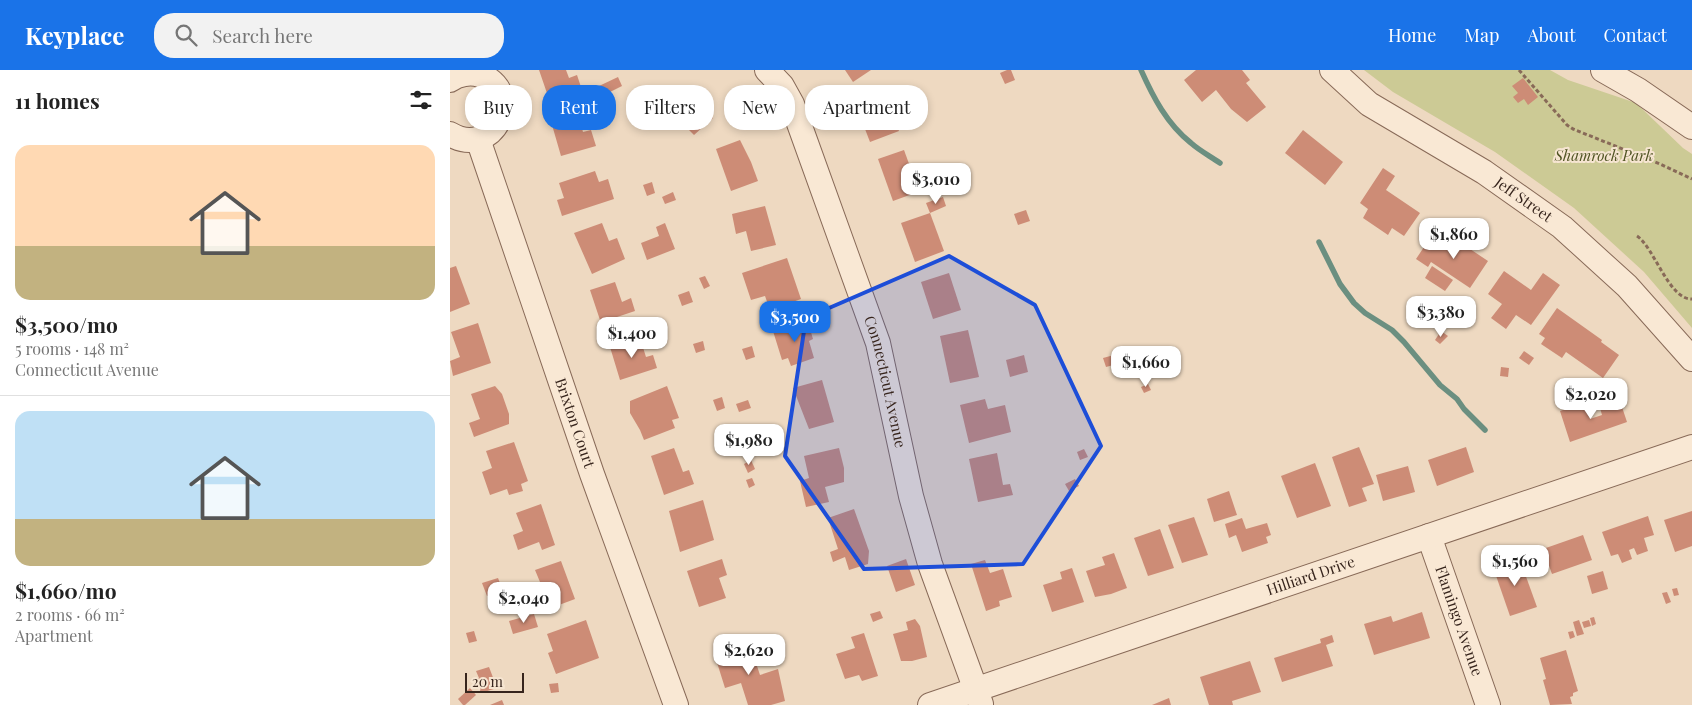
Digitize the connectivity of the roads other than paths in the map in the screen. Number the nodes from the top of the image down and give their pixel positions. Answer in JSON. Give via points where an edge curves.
{"nodes":[{"id":1,"x":767,"y":70,"type":"edge"},
{"id":2,"x":1332,"y":70,"type":"edge"},
{"id":3,"x":1603,"y":70,"type":"edge"},
{"id":4,"x":450,"y":80,"type":"edge"},
{"id":5,"x":1637,"y":80,"type":"edge"},
{"id":6,"x":1692,"y":127,"type":"edge"},
{"id":7,"x":450,"y":134,"type":"edge"},
{"id":8,"x":478,"y":139,"type":"junction"},
{"id":9,"x":1692,"y":359,"type":"edge"},
{"id":10,"x":1692,"y":447,"type":"edge"},
{"id":11,"x":1429,"y":536,"type":"junction"},
{"id":12,"x":978,"y":697,"type":"edge"},
{"id":13,"x":676,"y":705,"type":"edge"},
{"id":14,"x":930,"y":705,"type":"edge"},
{"id":15,"x":1488,"y":705,"type":"edge"}],
"edges":[{"from":1,"to":12,"type":"street","name":"Connecticut Avenue","via":[[782,86],[792,104],[878,343],[917,520],[932,572]]},
{"from":2,"to":9,"type":"street","name":"Jeff Street","via":[[1369,104],[1444,146],[1562,227],[1627,286]]},
{"from":3,"to":5,"type":"street"},
{"from":4,"to":8,"type":"street","via":[[464,74],[476,74],[490,81],[500,94],[501,116],[496,126]]},
{"from":5,"to":6,"type":"street"},
{"from":7,"to":8,"type":"street","via":[[467,140]]},
{"from":8,"to":13,"type":"street","name":"Brixton Court","via":[[592,474]]},
{"from":10,"to":11,"type":"street","name":"Hilliard Drive"},
{"from":11,"to":12,"type":"street","name":"Hilliard Drive"},
{"from":11,"to":15,"type":"street","name":"Flamingo Avenue"},
{"from":12,"to":14,"type":"street","name":"Hilliard Drive"}]}
